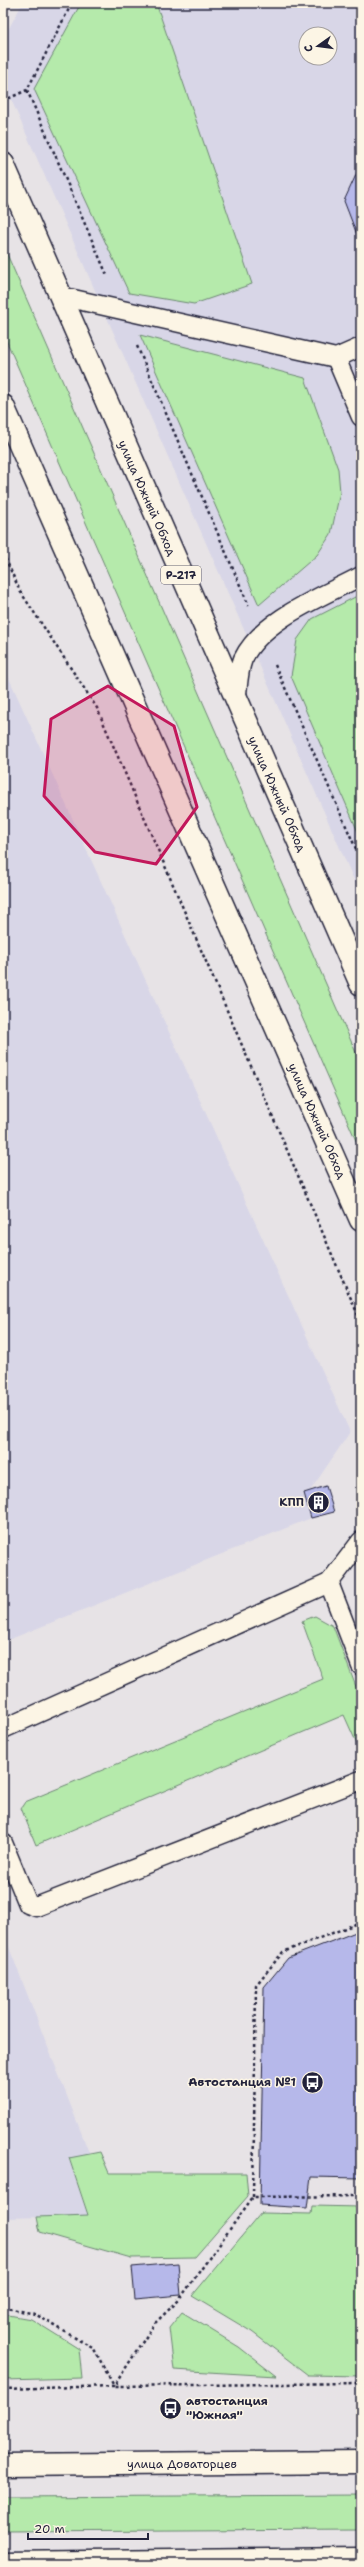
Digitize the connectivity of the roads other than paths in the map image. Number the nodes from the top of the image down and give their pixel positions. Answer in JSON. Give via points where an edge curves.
{"nodes":[{"id":1,"x":3,"y":164,"type":"edge"},
{"id":2,"x":60,"y":296,"type":"junction"},
{"id":3,"x":361,"y":348,"type":"edge"},
{"id":4,"x":336,"y":358,"type":"junction"},
{"id":5,"x":3,"y":406,"type":"edge"},
{"id":6,"x":361,"y":417,"type":"edge"},
{"id":7,"x":361,"y":576,"type":"edge"},
{"id":8,"x":236,"y":702,"type":"junction"},
{"id":9,"x":361,"y":984,"type":"edge"},
{"id":10,"x":361,"y":1220,"type":"edge"},
{"id":11,"x":361,"y":1541,"type":"edge"},
{"id":12,"x":329,"y":1583,"type":"junction"},
{"id":13,"x":361,"y":1666,"type":"edge"},
{"id":14,"x":3,"y":1729,"type":"edge"},
{"id":15,"x":361,"y":1780,"type":"edge"},
{"id":16,"x":3,"y":1843,"type":"edge"},
{"id":17,"x":361,"y":2462,"type":"edge"},
{"id":18,"x":3,"y":2465,"type":"edge"},
{"id":19,"x":361,"y":2559,"type":"edge"},
{"id":20,"x":3,"y":2563,"type":"edge"}],
"edges":[{"from":1,"to":2,"type":"main road","name":"улица Южный Обход","number":"Р-217"},
{"from":2,"to":4,"type":"lane"},
{"from":2,"to":8,"type":"main road","name":"улица Южный Обход","number":"Р-217"},
{"from":3,"to":4,"type":"lane"},
{"from":4,"to":6,"type":"lane"},
{"from":5,"to":10,"type":"main road","name":"улица Южный Обход"},
{"from":7,"to":8,"type":"lane","via":[[284,617],[261,635],[243,660]]},
{"from":8,"to":9,"type":"main road","name":"улица Южный Обход","number":"Р-217"},
{"from":11,"to":12,"type":"lane"},
{"from":12,"to":13,"type":"lane"},
{"from":12,"to":14,"type":"lane"},
{"from":15,"to":16,"type":"lane","via":[[36,1908],[28,1904]]},
{"from":17,"to":18,"type":"main road","name":"улица Доваторцев"},
{"from":19,"to":20,"type":"main road"}]}
